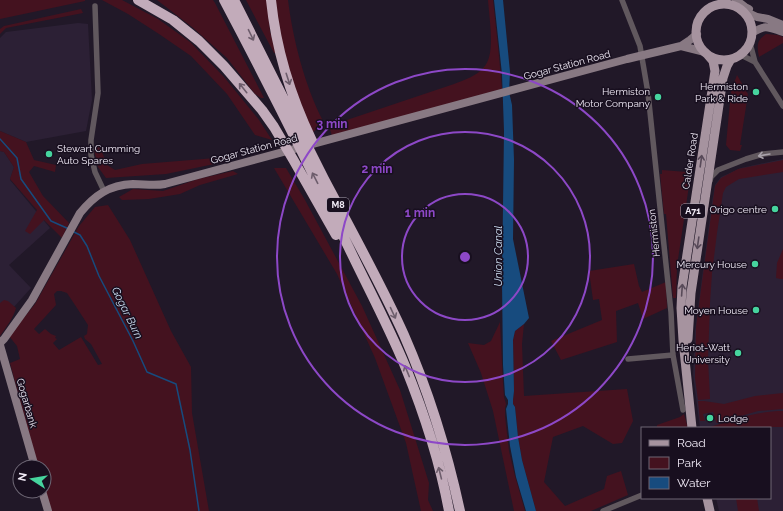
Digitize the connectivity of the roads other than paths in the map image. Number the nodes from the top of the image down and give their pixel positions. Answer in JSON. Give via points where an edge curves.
{"nodes":[{"id":1,"x":138,"y":0,"type":"edge"},
{"id":2,"x":224,"y":0,"type":"edge"},
{"id":3,"x":234,"y":0,"type":"edge"},
{"id":4,"x":271,"y":0,"type":"edge"},
{"id":5,"x":622,"y":0,"type":"edge"},
{"id":6,"x":714,"y":4,"type":"edge"},
{"id":7,"x":735,"y":4,"type":"edge"},
{"id":8,"x":95,"y":6,"type":"dead end"},
{"id":9,"x":783,"y":25,"type":"edge"},
{"id":10,"x":783,"y":32,"type":"edge"},
{"id":11,"x":752,"y":33,"type":"junction"},
{"id":12,"x":697,"y":34,"type":"junction"},
{"id":13,"x":750,"y":43,"type":"junction"},
{"id":14,"x":681,"y":46,"type":"junction"},
{"id":15,"x":706,"y":53,"type":"junction"},
{"id":16,"x":642,"y":55,"type":"junction"},
{"id":17,"x":741,"y":55,"type":"junction"},
{"id":18,"x":731,"y":59,"type":"junction"},
{"id":19,"x":755,"y":62,"type":"junction"},
{"id":20,"x":783,"y":106,"type":"edge"},
{"id":21,"x":783,"y":152,"type":"edge"},
{"id":22,"x":104,"y":191,"type":"junction"},
{"id":23,"x":703,"y":204,"type":"junction"},
{"id":24,"x":383,"y":291,"type":"junction"},
{"id":25,"x":387,"y":326,"type":"junction"},
{"id":26,"x":0,"y":344,"type":"edge"},
{"id":27,"x":673,"y":355,"type":"junction"},
{"id":28,"x":628,"y":359,"type":"dead end"},
{"id":29,"x":686,"y":370,"type":"junction"},
{"id":30,"x":683,"y":410,"type":"dead end"},
{"id":31,"x":692,"y":427,"type":"edge"},
{"id":32,"x":33,"y":459,"type":"edge"},
{"id":33,"x":641,"y":495,"type":"edge"},
{"id":34,"x":44,"y":499,"type":"edge"},
{"id":35,"x":707,"y":499,"type":"edge"},
{"id":36,"x":48,"y":511,"type":"edge"},
{"id":37,"x":449,"y":511,"type":"edge"},
{"id":38,"x":460,"y":511,"type":"edge"},
{"id":39,"x":603,"y":511,"type":"edge"},
{"id":40,"x":710,"y":511,"type":"edge"}],
"edges":[{"from":25,"to":1,"type":"highway","number":"M8","one_way":true,"via":[[298,167],[262,110],[199,41],[173,20]]},
{"from":25,"to":2,"type":"highway","number":"M8","one_way":true},
{"from":3,"to":24,"type":"highway","number":"M8","one_way":true},
{"from":4,"to":24,"type":"highway","number":"M8","one_way":true,"via":[[279,49],[309,136]]},
{"from":5,"to":16,"type":"street","name":"Hermiston"},
{"from":6,"to":7,"type":"main road"},
{"from":6,"to":12,"type":"main road","via":[[700,18]]},
{"from":7,"to":9,"type":"street","via":[[757,16]]},
{"from":7,"to":11,"type":"main road","via":[[749,20]]},
{"from":8,"to":22,"type":"street","via":[[98,93],[91,155],[95,172]]},
{"from":10,"to":11,"type":"street","via":[[767,27]]},
{"from":11,"to":13,"type":"main road"},
{"from":12,"to":14,"type":"street","name":"Gogar Station Road"},
{"from":12,"to":15,"type":"main road","via":[[699,44]]},
{"from":13,"to":17,"type":"main road"},
{"from":13,"to":19,"type":"street"},
{"from":14,"to":15,"type":"street","name":"Gogar Station Road"},
{"from":14,"to":16,"type":"street","name":"Gogar Station Road"},
{"from":15,"to":18,"type":"main road","via":[[718,59]]},
{"from":29,"to":15,"type":"main road","name":"Calder Road","number":"A71","one_way":true,"via":[[681,308],[682,287],[715,71],[713,61]]},
{"from":16,"to":22,"type":"street","name":"Gogar Station Road","via":[[165,184],[120,185]]},
{"from":16,"to":27,"type":"street","name":"Hermiston","via":[[671,312]]},
{"from":17,"to":18,"type":"main road"},
{"from":17,"to":19,"type":"street"},
{"from":18,"to":23,"type":"main road","name":"Calder Road","number":"A71","via":[[723,78]]},
{"from":19,"to":20,"type":"street"},
{"from":21,"to":23,"type":"street","one_way":true,"via":[[763,154],[718,170],[711,177]]},
{"from":22,"to":26,"type":"street","name":"Gogar Station Road","via":[[89,202],[80,213],[32,300]]},
{"from":23,"to":29,"type":"main road","name":"Calder Road","number":"A71","one_way":true,"via":[[691,293]]},
{"from":24,"to":38,"type":"highway","number":"M8","one_way":true,"via":[[422,379],[452,472]]},
{"from":37,"to":25,"type":"highway","number":"M8","one_way":true,"via":[[421,408]]},
{"from":26,"to":32,"type":"street","name":"Gogarbank"},
{"from":27,"to":28,"type":"street"},
{"from":27,"to":30,"type":"street","name":"Hermiston"},
{"from":29,"to":31,"type":"main road","name":"Calder Road","number":"A71"},
{"from":33,"to":39,"type":"street"},
{"from":34,"to":36,"type":"street"},
{"from":35,"to":40,"type":"main road"}]}
